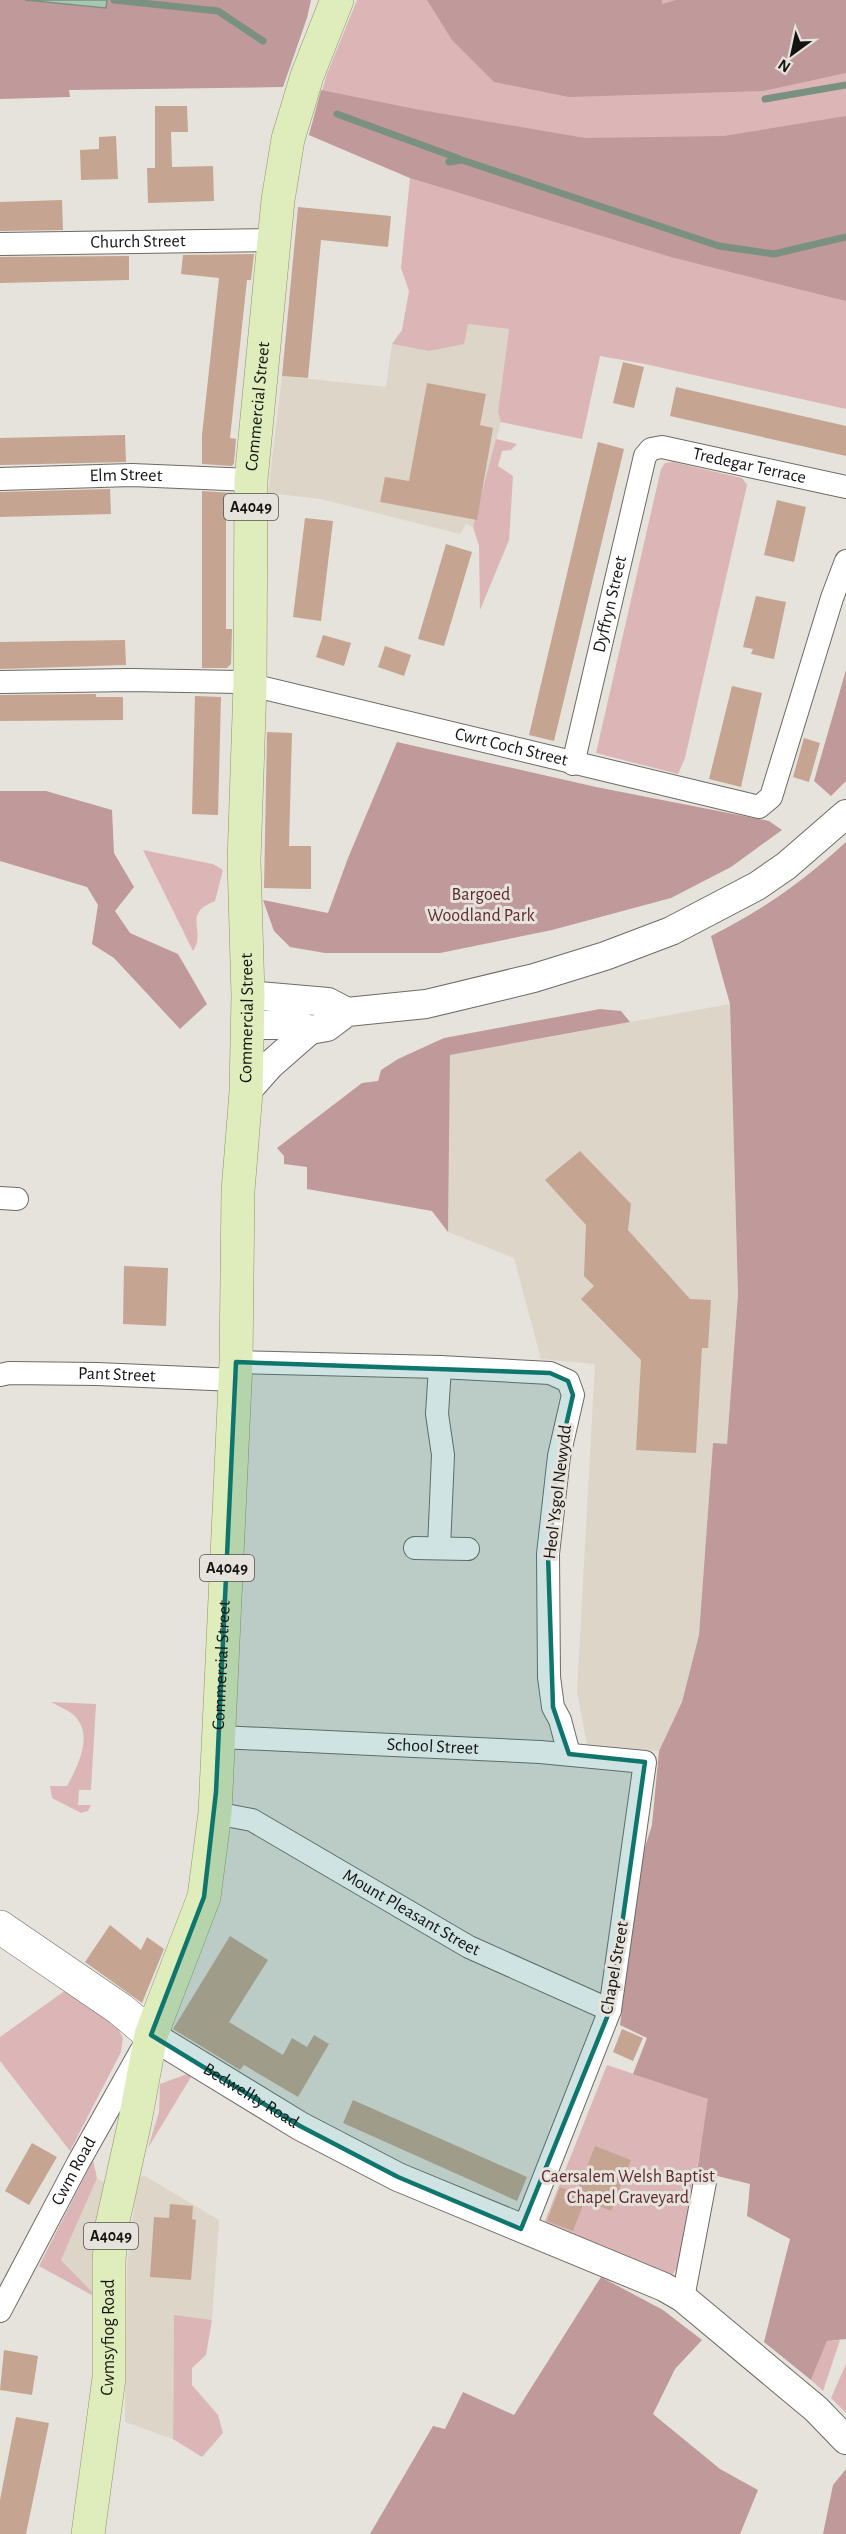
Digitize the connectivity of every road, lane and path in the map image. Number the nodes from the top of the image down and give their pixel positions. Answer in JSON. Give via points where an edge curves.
{"nodes":[{"id":1,"x":336,"y":0,"type":"edge"},
{"id":2,"x":275,"y":240,"type":"junction"},
{"id":3,"x":0,"y":244,"type":"edge"},
{"id":4,"x":651,"y":449,"type":"joint"},
{"id":5,"x":0,"y":479,"type":"edge"},
{"id":6,"x":251,"y":480,"type":"junction"},
{"id":7,"x":846,"y":487,"type":"edge"},
{"id":8,"x":846,"y":561,"type":"edge"},
{"id":9,"x":0,"y":682,"type":"edge"},
{"id":10,"x":250,"y":685,"type":"junction"},
{"id":11,"x":573,"y":764,"type":"junction"},
{"id":12,"x":846,"y":814,"type":"edge"},
{"id":13,"x":248,"y":1010,"type":"junction"},
{"id":14,"x":348,"y":1012,"type":"junction"},
{"id":15,"x":310,"y":1030,"type":"junction"},
{"id":16,"x":246,"y":1092,"type":"junction"},
{"id":17,"x":440,"y":1367,"type":"junction"},
{"id":18,"x":235,"y":1371,"type":"junction"},
{"id":19,"x":0,"y":1375,"type":"edge"},
{"id":20,"x":415,"y":1548,"type":"dead end"},
{"id":21,"x":439,"y":1548,"type":"junction"},
{"id":22,"x":468,"y":1549,"type":"dead end"},
{"id":23,"x":220,"y":1737,"type":"junction"},
{"id":24,"x":569,"y":1754,"type":"junction"},
{"id":25,"x":645,"y":1762,"type":"joint"},
{"id":26,"x":215,"y":1813,"type":"junction"},
{"id":27,"x":0,"y":1927,"type":"edge"},
{"id":28,"x":610,"y":2010,"type":"junction"},
{"id":29,"x":151,"y":2035,"type":"junction"},
{"id":30,"x":705,"y":2182,"type":"dead end"},
{"id":31,"x":521,"y":2229,"type":"junction"},
{"id":32,"x":682,"y":2298,"type":"junction"},
{"id":33,"x":0,"y":2311,"type":"edge"},
{"id":34,"x":846,"y":2440,"type":"edge"},
{"id":35,"x":88,"y":2534,"type":"edge"}],
"edges":[{"from":1,"to":2,"type":"main road","name":"Commercial Street","number":"A4049","via":[[296,109],[278,200]]},
{"from":2,"to":3,"type":"street","name":"Church Street"},
{"from":2,"to":6,"type":"main road","name":"Commercial Street","number":"A4049"},
{"from":4,"to":7,"type":"street","name":"Tredegar Terrace","via":[[662,447]]},
{"from":4,"to":11,"type":"street","name":"Dyffryn Street","via":[[645,456]]},
{"from":5,"to":6,"type":"street","name":"Elm Street","via":[[132,475]]},
{"from":6,"to":10,"type":"main road","name":"Commercial Street","number":"A4049"},
{"from":8,"to":11,"type":"street","name":"Cwrt Coch Street","via":[[771,797],[759,807]]},
{"from":9,"to":10,"type":"street","name":"Cwrt Coch Street","via":[[131,680]]},
{"from":10,"to":11,"type":"street","name":"Cwrt Coch Street"},
{"from":10,"to":13,"type":"main road","name":"Commercial Street","number":"A4049","via":[[244,861]]},
{"from":12,"to":14,"type":"street","via":[[767,879],[671,931],[534,978],[426,1004]]},
{"from":13,"to":14,"type":"street","via":[[328,1002]]},
{"from":13,"to":15,"type":"street"},
{"from":13,"to":16,"type":"main road","name":"Commercial Street","number":"A4049"},
{"from":14,"to":15,"type":"street","via":[[327,1027]]},
{"from":15,"to":16,"type":"street"},
{"from":16,"to":18,"type":"main road","name":"Commercial Street","number":"A4049","via":[[238,1191]]},
{"from":17,"to":18,"type":"street","name":"Heol Ysgol Newydd"},
{"from":17,"to":21,"type":"street","via":[[437,1414],[443,1455]]},
{"from":17,"to":24,"type":"street","name":"Heol Ysgol Newydd","via":[[550,1373],[568,1381],[573,1395],[559,1456],[548,1554],[549,1677],[553,1707]]},
{"from":18,"to":19,"type":"street","name":"Pant Street"},
{"from":18,"to":23,"type":"main road","name":"Commercial Street","number":"A4049"},
{"from":20,"to":21,"type":"street"},
{"from":21,"to":22,"type":"street"},
{"from":23,"to":24,"type":"street","name":"School Street"},
{"from":23,"to":26,"type":"main road","name":"Commercial Street","number":"A4049"},
{"from":24,"to":25,"type":"street","name":"School Street"},
{"from":25,"to":28,"type":"street","name":"Chapel Street"},
{"from":26,"to":28,"type":"street","name":"Mount Pleasant Street","via":[[252,1820],[470,1947]]},
{"from":26,"to":29,"type":"main road","name":"Commercial Street","number":"A4049","via":[[204,1897]]},
{"from":27,"to":29,"type":"main road","name":"Bedwellty Road","via":[[120,2009]]},
{"from":28,"to":31,"type":"street","name":"Chapel Street"},
{"from":29,"to":31,"type":"street","name":"Bedwellty Road","via":[[300,2126],[398,2177]]},
{"from":29,"to":33,"type":"street","name":"Cwm Road"},
{"from":29,"to":35,"type":"main road","name":"Cwmsyfiog Road","number":"A4049","via":[[112,2225],[109,2378]]},
{"from":30,"to":32,"type":"street"},
{"from":31,"to":32,"type":"street","name":"Bedwellty Road","via":[[664,2287]]},
{"from":32,"to":34,"type":"street","name":"Bedwellty Road","via":[[816,2409]]}]}
